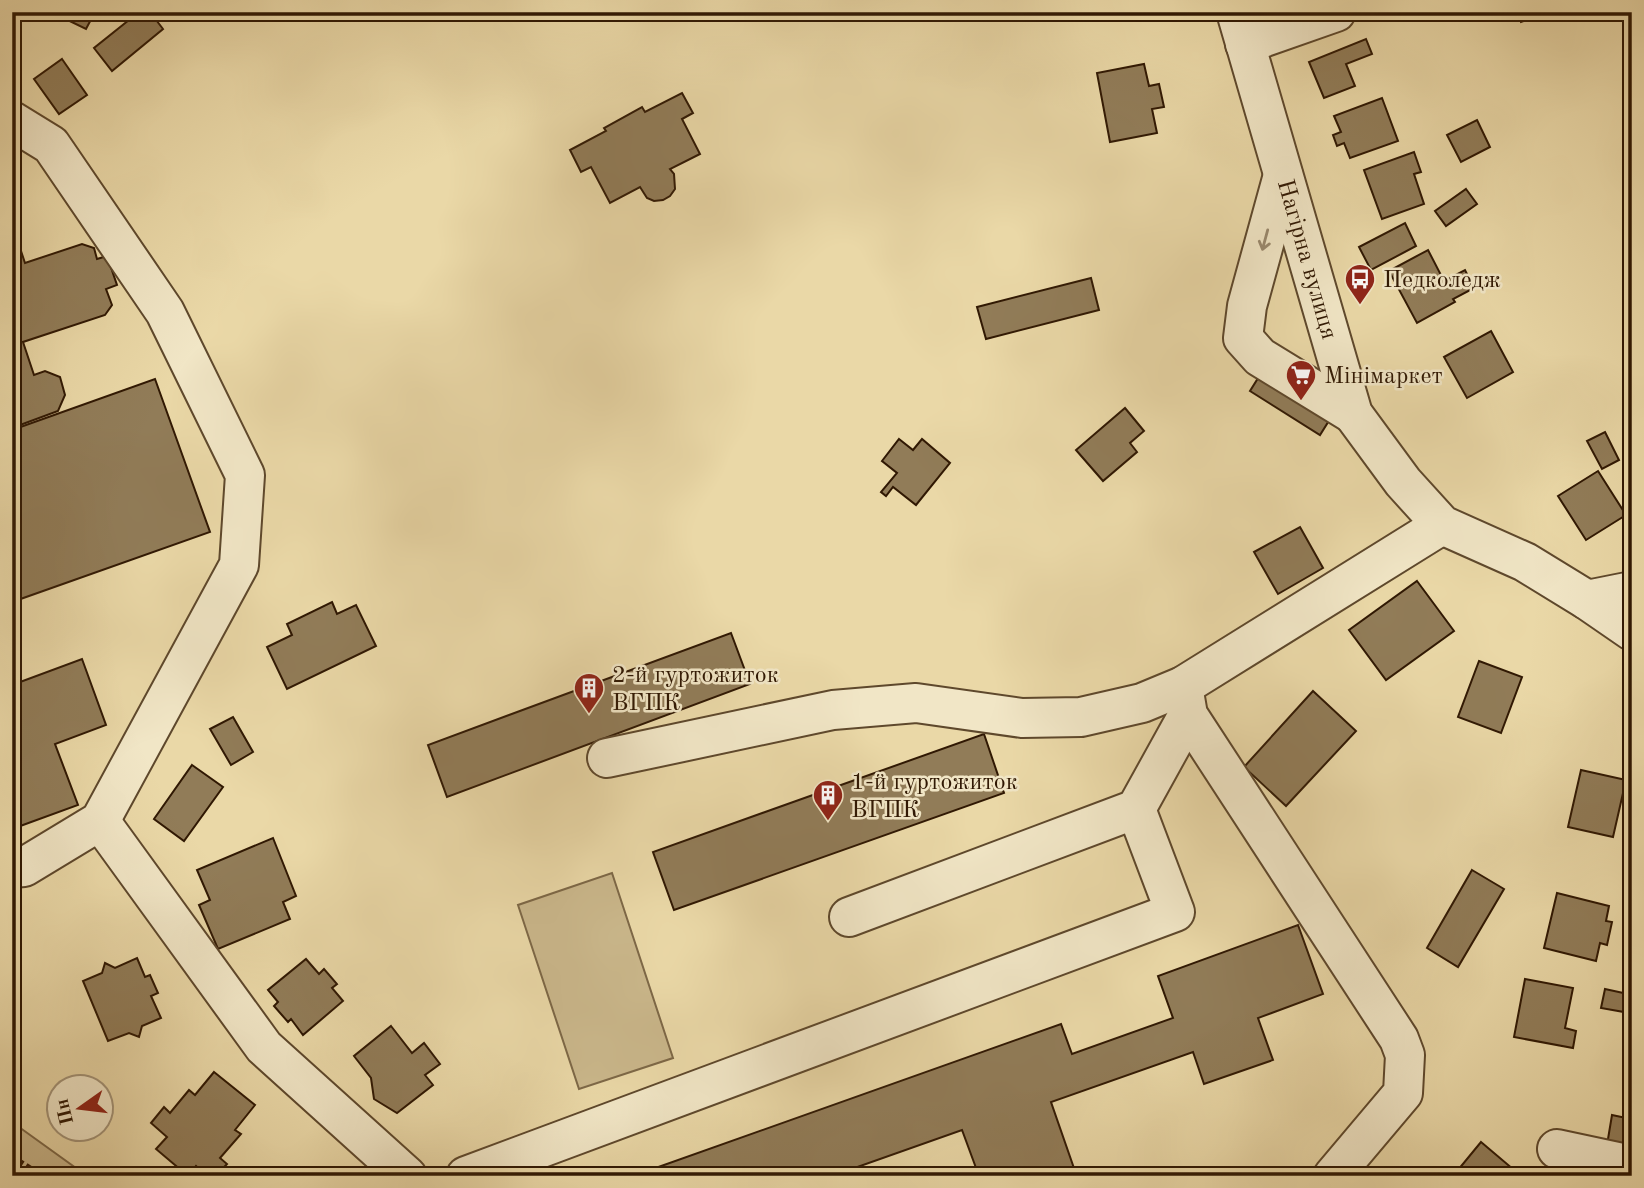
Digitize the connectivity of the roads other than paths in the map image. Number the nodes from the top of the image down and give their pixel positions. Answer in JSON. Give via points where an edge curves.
{"nodes":[{"id":1,"x":1336,"y":12,"type":"edge"},
{"id":2,"x":1240,"y":28,"type":"edge"},
{"id":3,"x":12,"y":121,"type":"edge"},
{"id":4,"x":1283,"y":174,"type":"junction"},
{"id":5,"x":1353,"y":414,"type":"junction"},
{"id":6,"x":1442,"y":525,"type":"junction"},
{"id":7,"x":1632,"y":591,"type":"edge"},
{"id":8,"x":1587,"y":600,"type":"junction"},
{"id":9,"x":1632,"y":631,"type":"edge"},
{"id":10,"x":1186,"y":700,"type":"junction"},
{"id":11,"x":607,"y":758,"type":"dead end"},
{"id":12,"x":1136,"y":809,"type":"junction"},
{"id":13,"x":100,"y":821,"type":"junction"},
{"id":14,"x":12,"y":868,"type":"edge"},
{"id":15,"x":849,"y":917,"type":"dead end"},
{"id":16,"x":1557,"y":1149,"type":"dead end"},
{"id":17,"x":1632,"y":1165,"type":"edge"},
{"id":18,"x":407,"y":1176,"type":"edge"},
{"id":19,"x":466,"y":1176,"type":"edge"},
{"id":20,"x":1333,"y":1176,"type":"edge"}],
"edges":[{"from":1,"to":2,"type":"street"},
{"from":2,"to":4,"type":"street","name":"Нагірна вулиця"},
{"from":3,"to":13,"type":"street","via":[[51,145],[165,313],[245,475],[239,565]]},
{"from":4,"to":5,"type":"street","name":"Нагірна вулиця"},
{"from":4,"to":5,"type":"street","one_way":true,"via":[[1247,306],[1243,338],[1260,357]]},
{"from":5,"to":6,"type":"street","name":"Нагірна вулиця","via":[[1403,482]]},
{"from":6,"to":8,"type":"street","name":"Нагірна вулиця","via":[[1525,562]]},
{"from":6,"to":10,"type":"street"},
{"from":7,"to":8,"type":"street"},
{"from":8,"to":9,"type":"street","name":"Нагірна вулиця"},
{"from":10,"to":11,"type":"street","via":[[1142,702],[1081,717],[1022,718],[916,703],[832,710]]},
{"from":10,"to":12,"type":"street"},
{"from":10,"to":20,"type":"street","via":[[1405,1055],[1403,1093]]},
{"from":12,"to":15,"type":"street"},
{"from":12,"to":19,"type":"street","via":[[1175,912]]},
{"from":13,"to":14,"type":"street","via":[[24,867]]},
{"from":13,"to":18,"type":"street","via":[[264,1047]]},
{"from":16,"to":17,"type":"street"}]}
